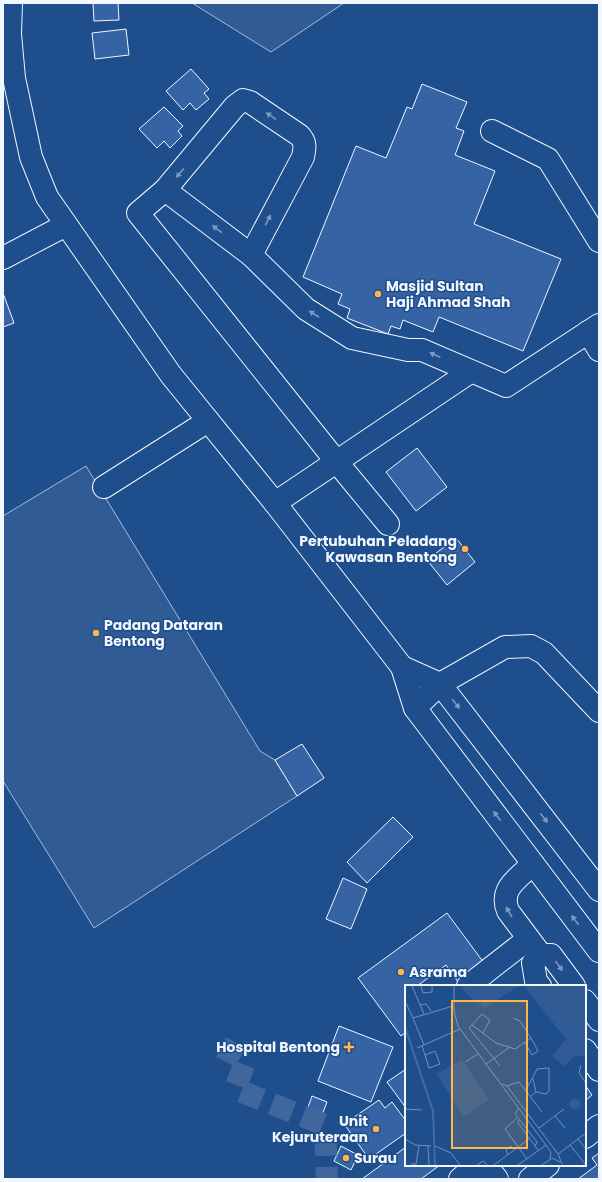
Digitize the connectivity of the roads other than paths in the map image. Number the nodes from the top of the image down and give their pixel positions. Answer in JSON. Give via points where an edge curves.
{"nodes":[{"id":1,"x":10,"y":3,"type":"edge"},
{"id":2,"x":6,"y":35,"type":"edge"},
{"id":3,"x":492,"y":131,"type":"dead end"},
{"id":4,"x":165,"y":190,"type":"junction"},
{"id":5,"x":66,"y":225,"type":"junction"},
{"id":6,"x":599,"y":241,"type":"edge"},
{"id":7,"x":251,"y":255,"type":"junction"},
{"id":8,"x":3,"y":258,"type":"edge"},
{"id":9,"x":595,"y":336,"type":"edge"},
{"id":10,"x":470,"y":372,"type":"junction"},
{"id":11,"x":208,"y":421,"type":"junction"},
{"id":12,"x":336,"y":462,"type":"junction"},
{"id":13,"x":104,"y":487,"type":"dead end"},
{"id":14,"x":275,"y":503,"type":"junction"},
{"id":15,"x":388,"y":524,"type":"dead end"},
{"id":16,"x":402,"y":667,"type":"junction"},
{"id":17,"x":440,"y":684,"type":"junction"},
{"id":18,"x":415,"y":708,"type":"junction"},
{"id":19,"x":599,"y":711,"type":"edge"},
{"id":20,"x":533,"y":864,"type":"junction"},
{"id":21,"x":599,"y":890,"type":"edge"},
{"id":22,"x":534,"y":947,"type":"junction"},
{"id":23,"x":599,"y":951,"type":"edge"},
{"id":24,"x":470,"y":985,"type":"edge"},
{"id":25,"x":539,"y":985,"type":"edge"},
{"id":26,"x":573,"y":985,"type":"edge"},
{"id":27,"x":586,"y":1002,"type":"edge"},
{"id":28,"x":599,"y":1020,"type":"edge"},
{"id":29,"x":586,"y":1051,"type":"edge"},
{"id":30,"x":599,"y":1070,"type":"edge"},
{"id":31,"x":599,"y":1126,"type":"edge"},
{"id":32,"x":586,"y":1136,"type":"edge"},
{"id":33,"x":460,"y":1179,"type":"edge"},
{"id":34,"x":497,"y":1179,"type":"edge"}],
"edges":[{"from":1,"to":2,"type":"main road"},
{"from":2,"to":5,"type":"main road","via":[[31,157],[47,196]]},
{"from":3,"to":6,"type":"main road","via":[[548,160]]},
{"from":7,"to":4,"type":"main road","one_way":true},
{"from":7,"to":4,"type":"main road","one_way":true,"via":[[303,157],[305,142],[299,135],[250,102],[240,101]]},
{"from":4,"to":12,"type":"main road","via":[[138,213]]},
{"from":5,"to":8,"type":"main road"},
{"from":5,"to":11,"type":"main road","via":[[171,375]]},
{"from":10,"to":7,"type":"main road","one_way":true,"via":[[422,350],[408,350],[352,338],[306,309]]},
{"from":9,"to":10,"type":"main road","via":[[506,386]]},
{"from":10,"to":12,"type":"main road"},
{"from":11,"to":13,"type":"main road"},
{"from":11,"to":14,"type":"main road"},
{"from":12,"to":14,"type":"main road"},
{"from":12,"to":15,"type":"main road"},
{"from":14,"to":16,"type":"main road"},
{"from":16,"to":17,"type":"main road"},
{"from":16,"to":18,"type":"main road"},
{"from":17,"to":18,"type":"main road"},
{"from":17,"to":19,"type":"main road","via":[[505,648],[531,646],[544,653]]},
{"from":17,"to":21,"type":"main road","one_way":true},
{"from":20,"to":18,"type":"main road","one_way":true},
{"from":22,"to":20,"type":"main road","one_way":true,"via":[[508,912],[505,903],[505,895],[510,884]]},
{"from":23,"to":20,"type":"main road","one_way":true},
{"from":22,"to":24,"type":"main road"},
{"from":22,"to":25,"type":"main road","via":[[533,963]]},
{"from":22,"to":26,"type":"main road","one_way":true,"via":[[551,955]]},
{"from":27,"to":28,"type":"main road"},
{"from":29,"to":30,"type":"main road"},
{"from":31,"to":32,"type":"main road"},
{"from":33,"to":34,"type":"main road","via":[[472,1169],[481,1166],[490,1169]]}]}
